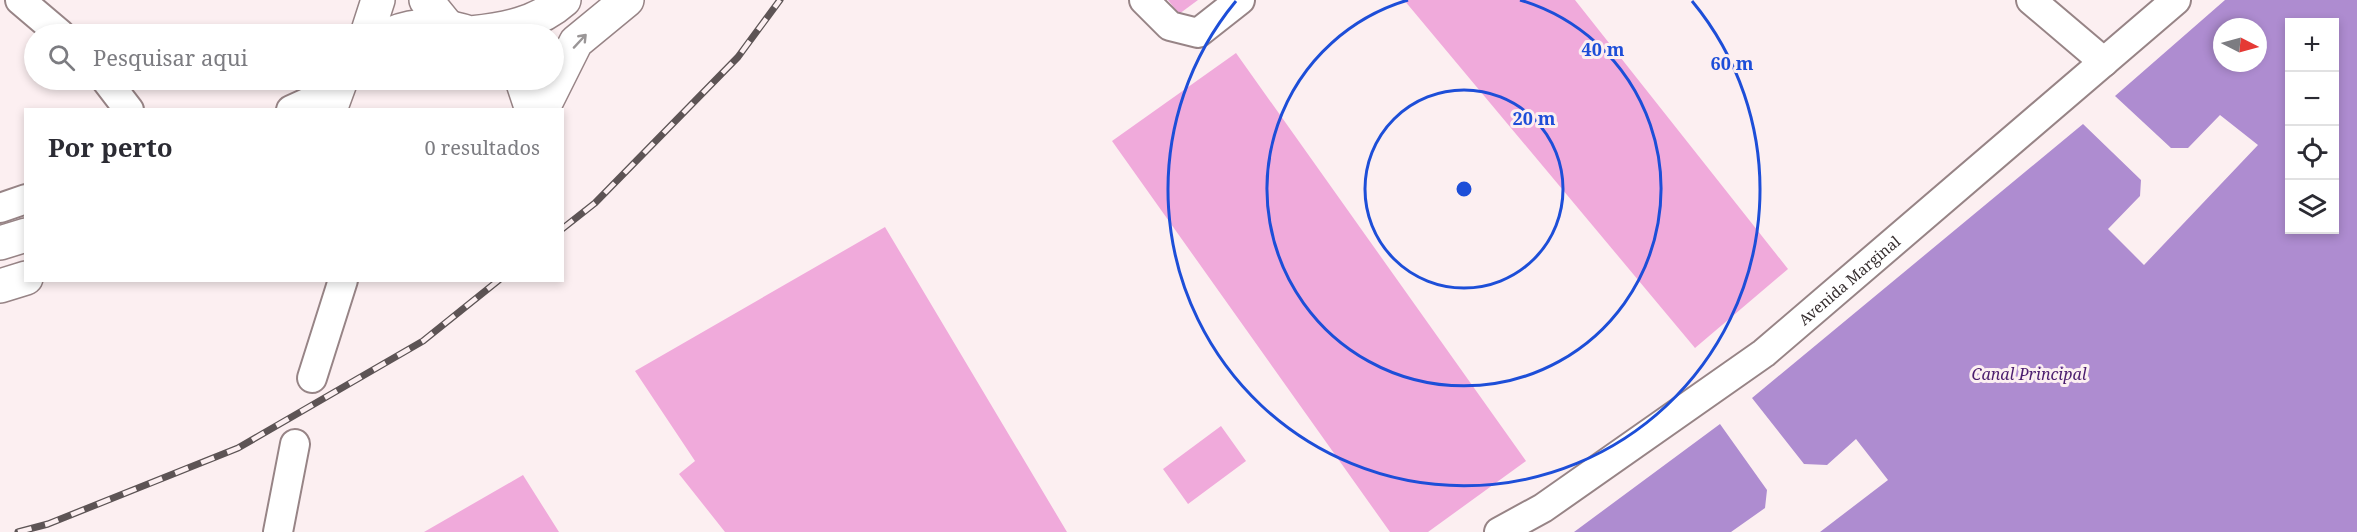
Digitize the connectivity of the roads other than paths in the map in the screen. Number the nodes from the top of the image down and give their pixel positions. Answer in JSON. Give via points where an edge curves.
{"nodes":[{"id":1,"x":20,"y":0,"type":"edge"},
{"id":2,"x":378,"y":0,"type":"edge"},
{"id":3,"x":426,"y":0,"type":"edge"},
{"id":4,"x":564,"y":0,"type":"edge"},
{"id":5,"x":627,"y":0,"type":"edge"},
{"id":6,"x":1144,"y":0,"type":"edge"},
{"id":7,"x":1240,"y":0,"type":"edge"},
{"id":8,"x":2031,"y":0,"type":"edge"},
{"id":9,"x":2176,"y":0,"type":"edge"},
{"id":10,"x":48,"y":24,"type":"edge"},
{"id":11,"x":370,"y":24,"type":"edge"},
{"id":12,"x":454,"y":24,"type":"edge"},
{"id":13,"x":521,"y":24,"type":"edge"},
{"id":14,"x":2104,"y":62,"type":"junction"},
{"id":15,"x":564,"y":66,"type":"edge"},
{"id":16,"x":114,"y":90,"type":"edge"},
{"id":17,"x":525,"y":90,"type":"edge"},
{"id":18,"x":552,"y":90,"type":"edge"},
{"id":19,"x":336,"y":93,"type":"edge"},
{"id":20,"x":127,"y":108,"type":"edge"},
{"id":21,"x":296,"y":108,"type":"edge"},
{"id":22,"x":531,"y":108,"type":"edge"},
{"id":23,"x":543,"y":108,"type":"edge"},
{"id":24,"x":24,"y":200,"type":"edge"},
{"id":25,"x":0,"y":208,"type":"edge"},
{"id":26,"x":24,"y":236,"type":"edge"},
{"id":27,"x":0,"y":243,"type":"edge"},
{"id":28,"x":24,"y":279,"type":"edge"},
{"id":29,"x":342,"y":282,"type":"edge"},
{"id":30,"x":0,"y":286,"type":"edge"},
{"id":31,"x":312,"y":378,"type":"dead end"},
{"id":32,"x":296,"y":444,"type":"dead end"},
{"id":33,"x":278,"y":532,"type":"edge"},
{"id":34,"x":1499,"y":532,"type":"edge"}],
"edges":[{"from":1,"to":10,"type":"street"},
{"from":2,"to":11,"type":"main road"},
{"from":3,"to":12,"type":"main road"},
{"from":4,"to":13,"type":"main road","via":[[552,11]]},
{"from":15,"to":5,"type":"main road","one_way":true,"via":[[576,42]]},
{"from":6,"to":7,"type":"street","via":[[1170,26],[1198,33]]},
{"from":8,"to":14,"type":"street"},
{"from":9,"to":14,"type":"street","name":"Avenida Marginal"},
{"from":14,"to":34,"type":"street","name":"Avenida Marginal","via":[[1764,353],[1542,508]]},
{"from":16,"to":20,"type":"street"},
{"from":17,"to":22,"type":"main road"},
{"from":23,"to":18,"type":"main road","one_way":true},
{"from":19,"to":21,"type":"street"},
{"from":24,"to":25,"type":"street"},
{"from":26,"to":27,"type":"main road"},
{"from":28,"to":30,"type":"main road"},
{"from":29,"to":31,"type":"street"},
{"from":32,"to":33,"type":"street"}]}
